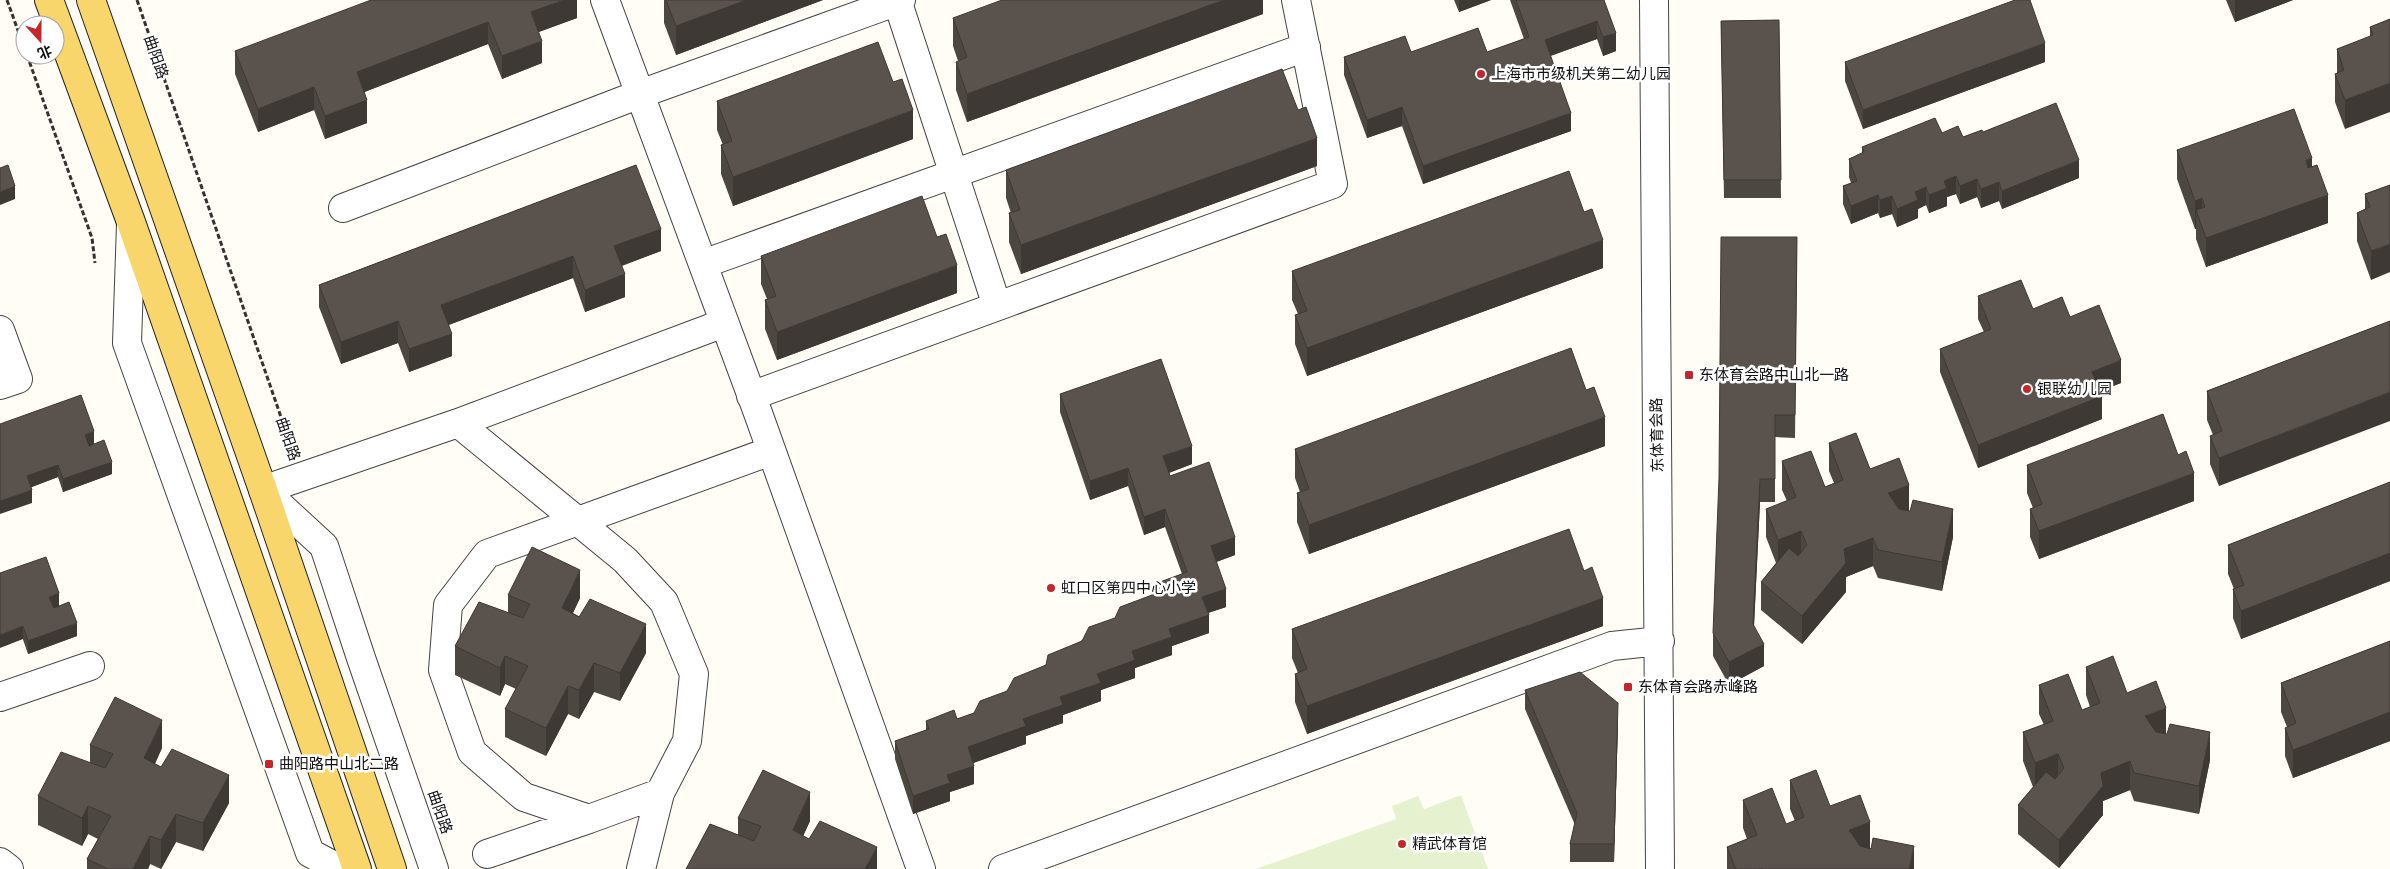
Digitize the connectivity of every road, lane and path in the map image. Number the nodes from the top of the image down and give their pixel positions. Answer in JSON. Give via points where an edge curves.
{"nodes":[{"id":1,"x":7,"y":0,"type":"edge"},
{"id":2,"x":49,"y":0,"type":"edge"},
{"id":3,"x":91,"y":0,"type":"edge"},
{"id":4,"x":137,"y":0,"type":"edge"},
{"id":5,"x":605,"y":0,"type":"edge"},
{"id":6,"x":898,"y":0,"type":"edge"},
{"id":7,"x":1296,"y":0,"type":"edge"},
{"id":8,"x":1654,"y":0,"type":"edge"},
{"id":9,"x":15,"y":22,"type":"edge"},
{"id":10,"x":1306,"y":47,"type":"junction"},
{"id":11,"x":640,"y":94,"type":"junction"},
{"id":12,"x":954,"y":175,"type":"junction"},
{"id":13,"x":343,"y":208,"type":"dead end"},
{"id":14,"x":131,"y":222,"type":"junction"},
{"id":15,"x":703,"y":264,"type":"junction"},
{"id":16,"x":997,"y":306,"type":"junction"},
{"id":17,"x":724,"y":323,"type":"junction"},
{"id":18,"x":0,"y":330,"type":"edge"},
{"id":19,"x":0,"y":385,"type":"edge"},
{"id":20,"x":751,"y":396,"type":"junction"},
{"id":21,"x":458,"y":422,"type":"junction"},
{"id":22,"x":771,"y":451,"type":"junction"},
{"id":23,"x":301,"y":477,"type":"junction"},
{"id":24,"x":263,"y":490,"type":"junction"},
{"id":25,"x":579,"y":522,"type":"junction"},
{"id":26,"x":1660,"y":641,"type":"junction"},
{"id":27,"x":90,"y":666,"type":"dead end"},
{"id":28,"x":0,"y":697,"type":"edge"},
{"id":29,"x":660,"y":793,"type":"junction"},
{"id":30,"x":589,"y":819,"type":"junction"},
{"id":31,"x":487,"y":854,"type":"dead end"},
{"id":32,"x":0,"y":862,"type":"edge"},
{"id":33,"x":9,"y":869,"type":"edge"},
{"id":34,"x":340,"y":869,"type":"edge"},
{"id":35,"x":357,"y":869,"type":"edge"},
{"id":36,"x":392,"y":869,"type":"edge"},
{"id":37,"x":434,"y":869,"type":"edge"},
{"id":38,"x":641,"y":869,"type":"edge"},
{"id":39,"x":921,"y":869,"type":"edge"},
{"id":40,"x":1002,"y":869,"type":"edge"},
{"id":41,"x":1660,"y":869,"type":"edge"}],
"edges":[{"from":1,"to":9,"type":"path"},
{"from":2,"to":14,"type":"main road"},
{"from":3,"to":24,"type":"main road"},
{"from":4,"to":23,"type":"path","name":"曲阳路"},
{"from":5,"to":11,"type":"street"},
{"from":6,"to":11,"type":"street"},
{"from":6,"to":12,"type":"street"},
{"from":7,"to":10,"type":"street"},
{"from":8,"to":26,"type":"street","name":"东体育会路"},
{"from":10,"to":12,"type":"street"},
{"from":10,"to":16,"type":"street","via":[[1333,184]]},
{"from":11,"to":13,"type":"street"},
{"from":11,"to":15,"type":"street"},
{"from":12,"to":15,"type":"street"},
{"from":12,"to":16,"type":"street"},
{"from":14,"to":34,"type":"street","via":[[127,343],[310,853]]},
{"from":14,"to":35,"type":"main road"},
{"from":15,"to":17,"type":"street"},
{"from":16,"to":20,"type":"street"},
{"from":17,"to":20,"type":"street"},
{"from":17,"to":21,"type":"street"},
{"from":18,"to":19,"type":"street","via":[[18,379]]},
{"from":20,"to":22,"type":"street"},
{"from":21,"to":23,"type":"street"},
{"from":21,"to":25,"type":"street"},
{"from":22,"to":25,"type":"street"},
{"from":22,"to":39,"type":"street"},
{"from":23,"to":24,"type":"street"},
{"from":24,"to":36,"type":"main road"},
{"from":24,"to":37,"type":"street","via":[[324,546]]},
{"from":25,"to":29,"type":"street","via":[[625,560],[664,602],[694,674],[687,740]]},
{"from":25,"to":30,"type":"street","via":[[487,554],[448,605],[443,670],[472,752],[524,797]]},
{"from":26,"to":40,"type":"street","via":[[1612,646]]},
{"from":26,"to":41,"type":"street","name":"东体育会路"},
{"from":27,"to":28,"type":"street"},
{"from":29,"to":30,"type":"street"},
{"from":29,"to":38,"type":"street"},
{"from":30,"to":31,"type":"street"},
{"from":32,"to":33,"type":"street"}]}
